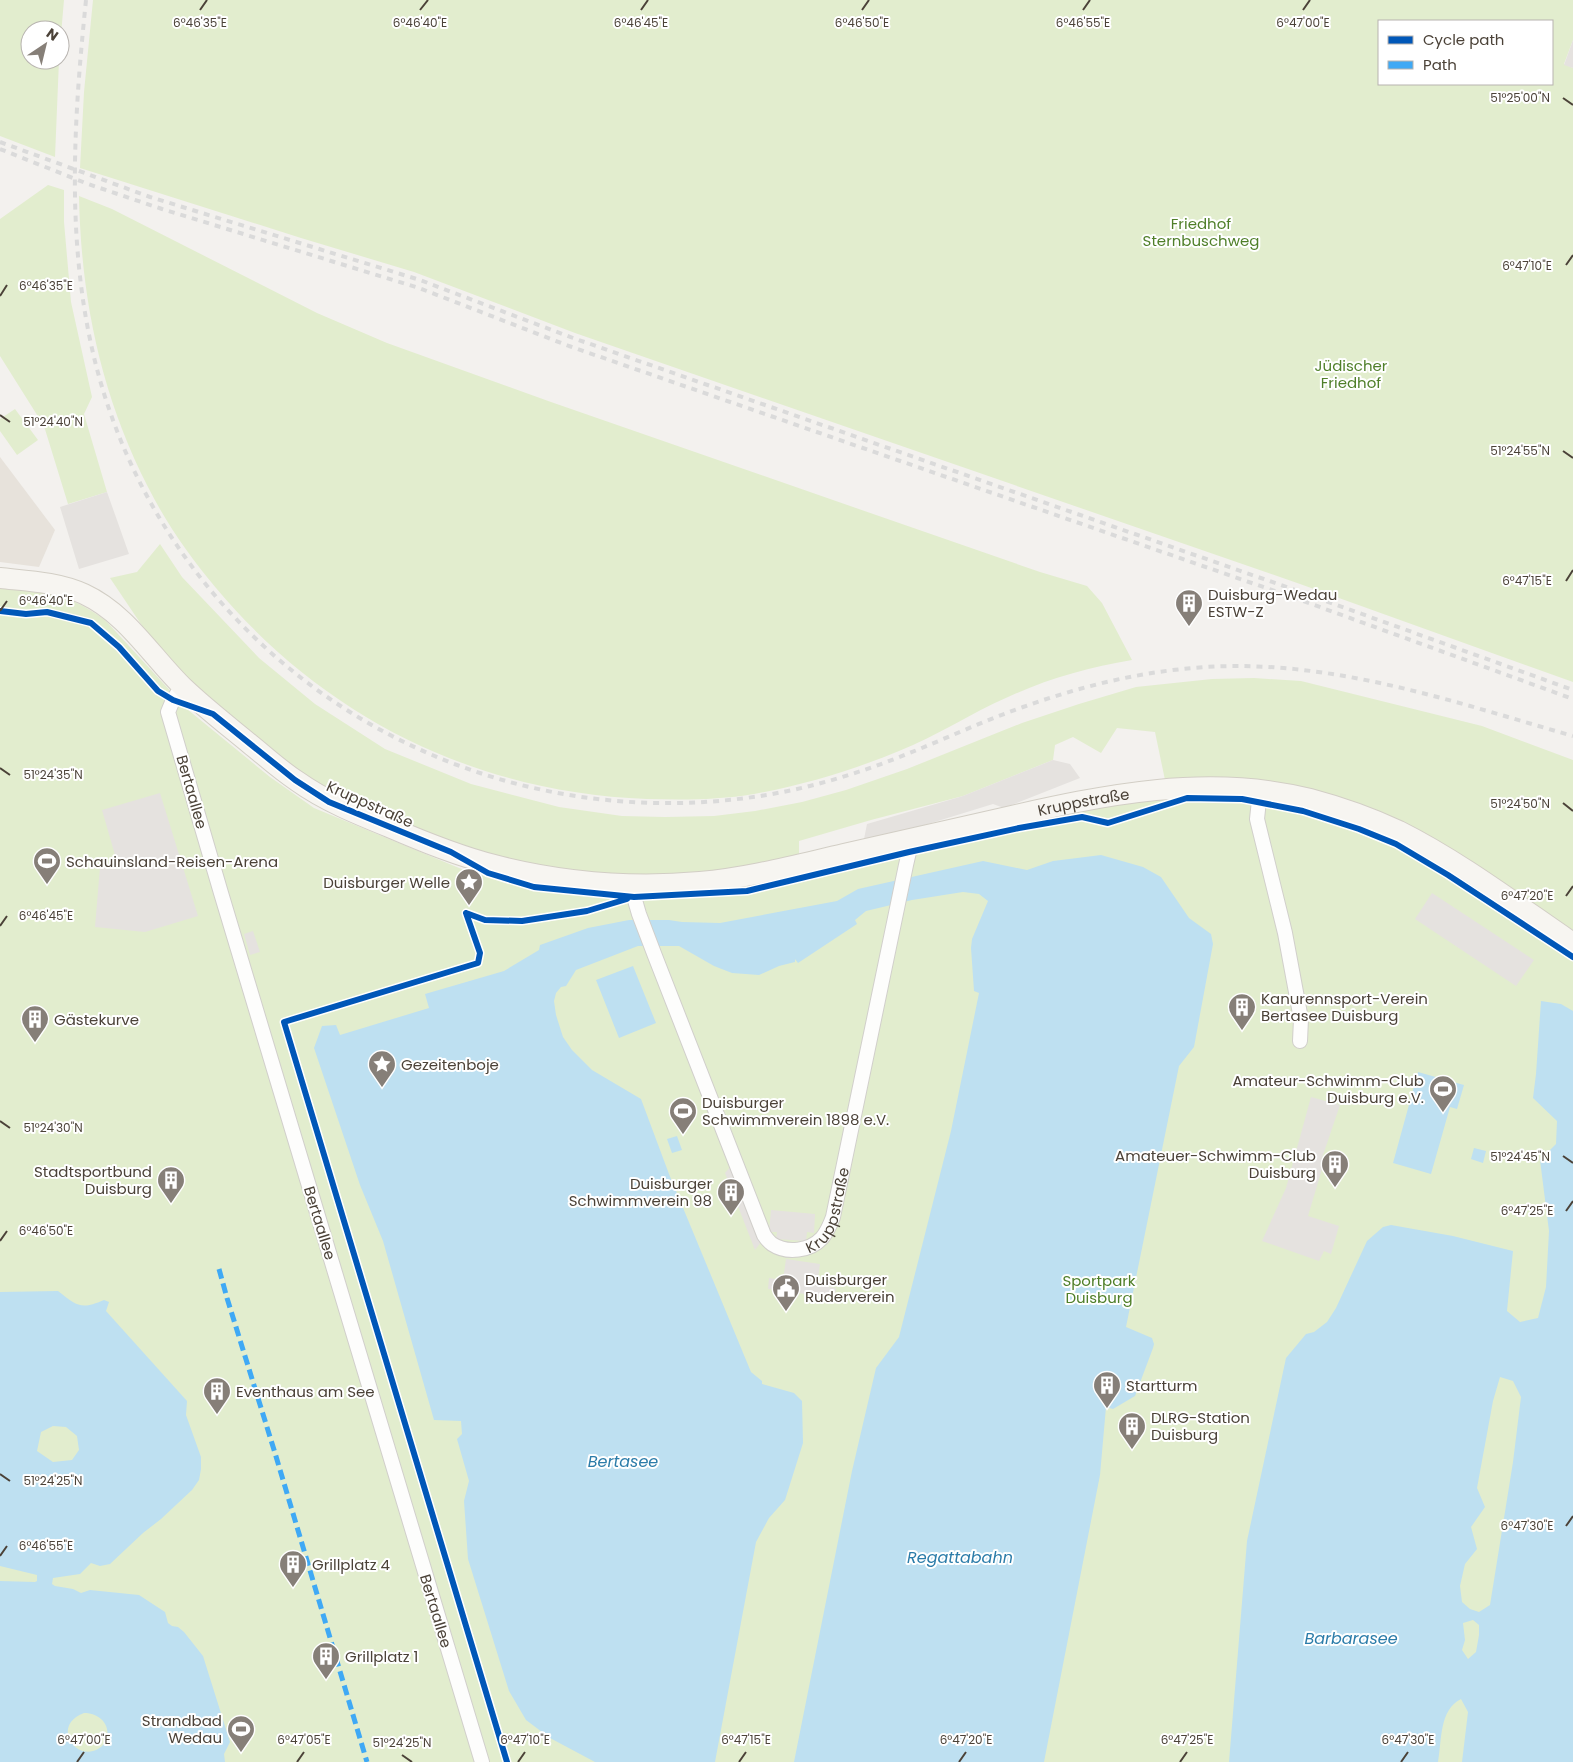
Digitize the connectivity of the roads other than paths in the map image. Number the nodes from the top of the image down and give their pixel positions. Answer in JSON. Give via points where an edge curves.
{"nodes":[{"id":1,"x":0,"y":578,"type":"edge"},
{"id":2,"x":182,"y":686,"type":"junction"},
{"id":3,"x":1260,"y":791,"type":"junction"},
{"id":4,"x":908,"y":840,"type":"junction"},
{"id":5,"x":630,"y":883,"type":"junction"},
{"id":6,"x":1573,"y":943,"type":"edge"},
{"id":7,"x":1300,"y":1041,"type":"dead end"},
{"id":8,"x":482,"y":1762,"type":"edge"}],
"edges":[{"from":1,"to":2,"type":"street","name":"Kruppstraße","via":[[57,586],[94,599],[121,618]]},
{"from":2,"to":5,"type":"street","name":"Kruppstraße","via":[[295,780],[329,802],[451,852],[495,865],[540,875]]},
{"from":2,"to":8,"type":"street","name":"Bertaallee","via":[[168,712]]},
{"from":3,"to":4,"type":"street","name":"Kruppstraße","via":[[1207,787],[1144,790],[1083,800]]},
{"from":3,"to":6,"type":"street","name":"Kruppstraße","via":[[1307,798],[1396,830],[1436,852]]},
{"from":3,"to":7,"type":"street","via":[[1257,819],[1287,942],[1301,1019]]},
{"from":4,"to":5,"type":"street","name":"Kruppstraße","via":[[748,875],[699,882]]},
{"from":4,"to":5,"type":"street","name":"Kruppstraße","via":[[909,852],[833,1217],[828,1230],[814,1244],[795,1250],[771,1244],[764,1235],[639,914]]}]}
